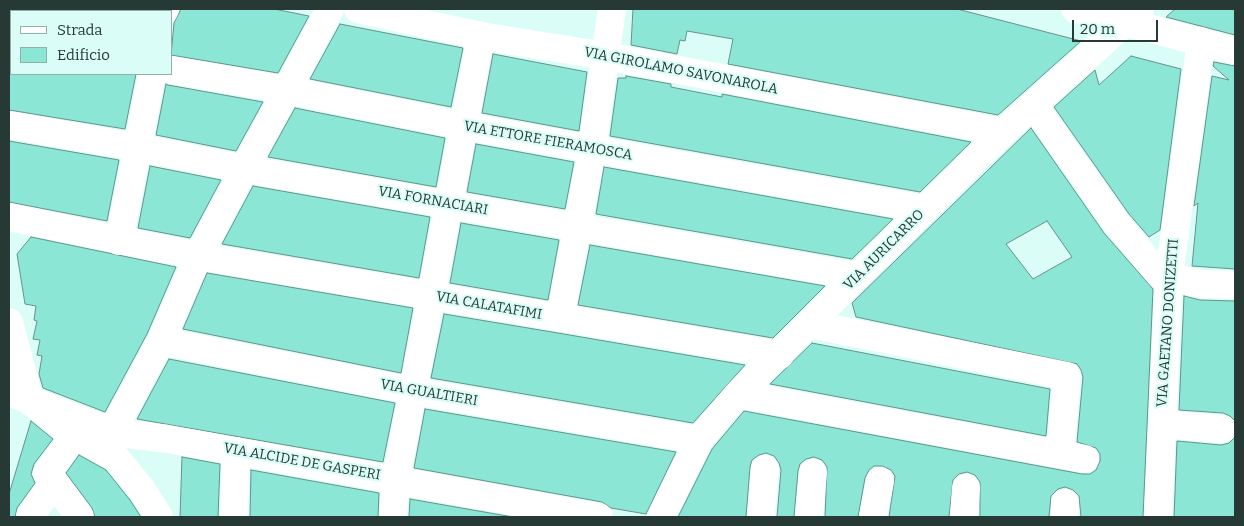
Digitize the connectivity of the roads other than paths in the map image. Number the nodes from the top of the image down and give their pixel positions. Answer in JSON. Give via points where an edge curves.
{"nodes":[{"id":1,"x":330,"y":9,"type":"edge"},
{"id":2,"x":358,"y":9,"type":"edge"},
{"id":3,"x":612,"y":9,"type":"edge"},
{"id":4,"x":1074,"y":9,"type":"edge"},
{"id":5,"x":1133,"y":15,"type":"edge"},
{"id":6,"x":481,"y":36,"type":"junction"},
{"id":7,"x":1201,"y":41,"type":"junction"},
{"id":8,"x":1235,"y":51,"type":"edge"},
{"id":9,"x":606,"y":56,"type":"junction"},
{"id":10,"x":172,"y":70,"type":"edge"},
{"id":11,"x":152,"y":75,"type":"edge"},
{"id":12,"x":287,"y":90,"type":"junction"},
{"id":13,"x":1034,"y":104,"type":"junction"},
{"id":14,"x":9,"y":126,"type":"edge"},
{"id":15,"x":464,"y":126,"type":"junction"},
{"id":16,"x":1003,"y":132,"type":"junction"},
{"id":17,"x":136,"y":147,"type":"junction"},
{"id":18,"x":592,"y":149,"type":"junction"},
{"id":19,"x":245,"y":169,"type":"junction"},
{"id":20,"x":449,"y":203,"type":"junction"},
{"id":21,"x":925,"y":209,"type":"junction"},
{"id":22,"x":9,"y":218,"type":"edge"},
{"id":23,"x":577,"y":226,"type":"junction"},
{"id":24,"x":119,"y":241,"type":"junction"},
{"id":25,"x":198,"y":256,"type":"junction"},
{"id":26,"x":857,"y":276,"type":"junction"},
{"id":27,"x":1168,"y":276,"type":"junction"},
{"id":28,"x":1235,"y":284,"type":"edge"},
{"id":29,"x":431,"y":296,"type":"junction"},
{"id":30,"x":560,"y":318,"type":"junction"},
{"id":31,"x":9,"y":322,"type":"edge"},
{"id":32,"x":810,"y":324,"type":"junction"},
{"id":33,"x":161,"y":341,"type":"junction"},
{"id":34,"x":780,"y":355,"type":"junction"},
{"id":35,"x":413,"y":390,"type":"junction"},
{"id":36,"x":738,"y":394,"type":"junction"},
{"id":37,"x":19,"y":397,"type":"edge"},
{"id":38,"x":1162,"y":424,"type":"junction"},
{"id":39,"x":1222,"y":429,"type":"dead end"},
{"id":40,"x":112,"y":432,"type":"junction"},
{"id":41,"x":75,"y":435,"type":"junction"},
{"id":42,"x":699,"y":440,"type":"junction"},
{"id":43,"x":236,"y":451,"type":"junction"},
{"id":44,"x":765,"y":469,"type":"dead end"},
{"id":45,"x":813,"y":473,"type":"dead end"},
{"id":46,"x":396,"y":479,"type":"junction"},
{"id":47,"x":880,"y":481,"type":"dead end"},
{"id":48,"x":54,"y":482,"type":"junction"},
{"id":49,"x":966,"y":488,"type":"dead end"},
{"id":50,"x":30,"y":517,"type":"edge"},
{"id":51,"x":80,"y":517,"type":"edge"},
{"id":52,"x":159,"y":517,"type":"edge"},
{"id":53,"x":234,"y":517,"type":"edge"},
{"id":54,"x":393,"y":517,"type":"edge"},
{"id":55,"x":599,"y":517,"type":"edge"},
{"id":56,"x":661,"y":517,"type":"edge"},
{"id":57,"x":761,"y":517,"type":"edge"},
{"id":58,"x":809,"y":517,"type":"edge"},
{"id":59,"x":873,"y":517,"type":"edge"},
{"id":60,"x":964,"y":517,"type":"edge"},
{"id":61,"x":1158,"y":517,"type":"edge"}],
"edges":[{"from":1,"to":12,"type":"street"},
{"from":2,"to":6,"type":"street","name":"VIA GIROLAMO SAVONAROLA"},
{"from":3,"to":9,"type":"street"},
{"from":4,"to":5,"type":"street"},
{"from":5,"to":7,"type":"street"},
{"from":5,"to":13,"type":"street","name":"VIA AURICARRO"},
{"from":6,"to":9,"type":"street","name":"VIA GIROLAMO SAVONAROLA"},
{"from":6,"to":15,"type":"street"},
{"from":7,"to":8,"type":"street"},
{"from":7,"to":27,"type":"street","name":"VIA GAETANO DONIZETTI"},
{"from":9,"to":16,"type":"street","name":"VIA GIROLAMO SAVONAROLA"},
{"from":9,"to":18,"type":"street"},
{"from":10,"to":12,"type":"street","name":"VIA ETTORE FIERAMOSCA"},
{"from":11,"to":17,"type":"street"},
{"from":12,"to":15,"type":"street","name":"VIA ETTORE FIERAMOSCA"},
{"from":12,"to":19,"type":"street"},
{"from":13,"to":16,"type":"street","name":"VIA AURICARRO"},
{"from":13,"to":27,"type":"street","via":[[1117,224],[1160,275]]},
{"from":14,"to":17,"type":"street","name":"VIA FORNACIARI"},
{"from":15,"to":18,"type":"street","name":"VIA ETTORE FIERAMOSCA"},
{"from":15,"to":20,"type":"street"},
{"from":16,"to":21,"type":"street","name":"VIA AURICARRO"},
{"from":17,"to":19,"type":"street","name":"VIA FORNACIARI"},
{"from":17,"to":24,"type":"street"},
{"from":18,"to":21,"type":"street","name":"VIA ETTORE FIERAMOSCA"},
{"from":18,"to":23,"type":"street"},
{"from":19,"to":20,"type":"street","name":"VIA FORNACIARI"},
{"from":19,"to":25,"type":"street"},
{"from":20,"to":23,"type":"street","name":"VIA FORNACIARI"},
{"from":20,"to":29,"type":"street"},
{"from":21,"to":26,"type":"street","name":"VIA AURICARRO"},
{"from":22,"to":24,"type":"street","name":"VIA CALATAFIMI"},
{"from":23,"to":26,"type":"street","name":"VIA FORNACIARI"},
{"from":23,"to":30,"type":"street"},
{"from":24,"to":25,"type":"street","name":"VIA CALATAFIMI"},
{"from":25,"to":29,"type":"street","name":"VIA CALATAFIMI"},
{"from":25,"to":33,"type":"street"},
{"from":26,"to":32,"type":"street","name":"VIA AURICARRO"},
{"from":27,"to":28,"type":"street","via":[[1201,284]]},
{"from":27,"to":38,"type":"street","name":"VIA GAETANO DONIZETTI"},
{"from":29,"to":30,"type":"street","name":"VIA CALATAFIMI"},
{"from":29,"to":35,"type":"street"},
{"from":30,"to":34,"type":"street","name":"VIA CALATAFIMI"},
{"from":31,"to":37,"type":"street"},
{"from":32,"to":34,"type":"street","name":"VIA AURICARRO"},
{"from":32,"to":36,"type":"street","via":[[1067,376],[1072,457]]},
{"from":33,"to":35,"type":"street","name":"VIA GUALTIERI"},
{"from":33,"to":40,"type":"street"},
{"from":34,"to":36,"type":"street","name":"VIA AURICARRO"},
{"from":35,"to":42,"type":"street","name":"VIA GUALTIERI"},
{"from":35,"to":46,"type":"street"},
{"from":36,"to":42,"type":"street","name":"VIA AURICARRO"},
{"from":37,"to":40,"type":"street","name":"VIA ALCIDE DE GASPERI"},
{"from":37,"to":41,"type":"street"},
{"from":38,"to":39,"type":"street"},
{"from":38,"to":61,"type":"street","name":"VIA GAETANO DONIZETTI"},
{"from":40,"to":43,"type":"street","name":"VIA ALCIDE DE GASPERI"},
{"from":41,"to":48,"type":"street","via":[[47,473]]},
{"from":41,"to":52,"type":"street","via":[[116,458]]},
{"from":42,"to":56,"type":"street","name":"VIA AURICARRO"},
{"from":43,"to":46,"type":"street","name":"VIA ALCIDE DE GASPERI"},
{"from":43,"to":53,"type":"street"},
{"from":44,"to":57,"type":"street"},
{"from":45,"to":58,"type":"street"},
{"from":46,"to":54,"type":"street"},
{"from":46,"to":55,"type":"street","name":"VIA ALCIDE DE GASPERI"},
{"from":47,"to":59,"type":"street"},
{"from":48,"to":50,"type":"street"},
{"from":48,"to":51,"type":"street"},
{"from":49,"to":60,"type":"street"}]}
